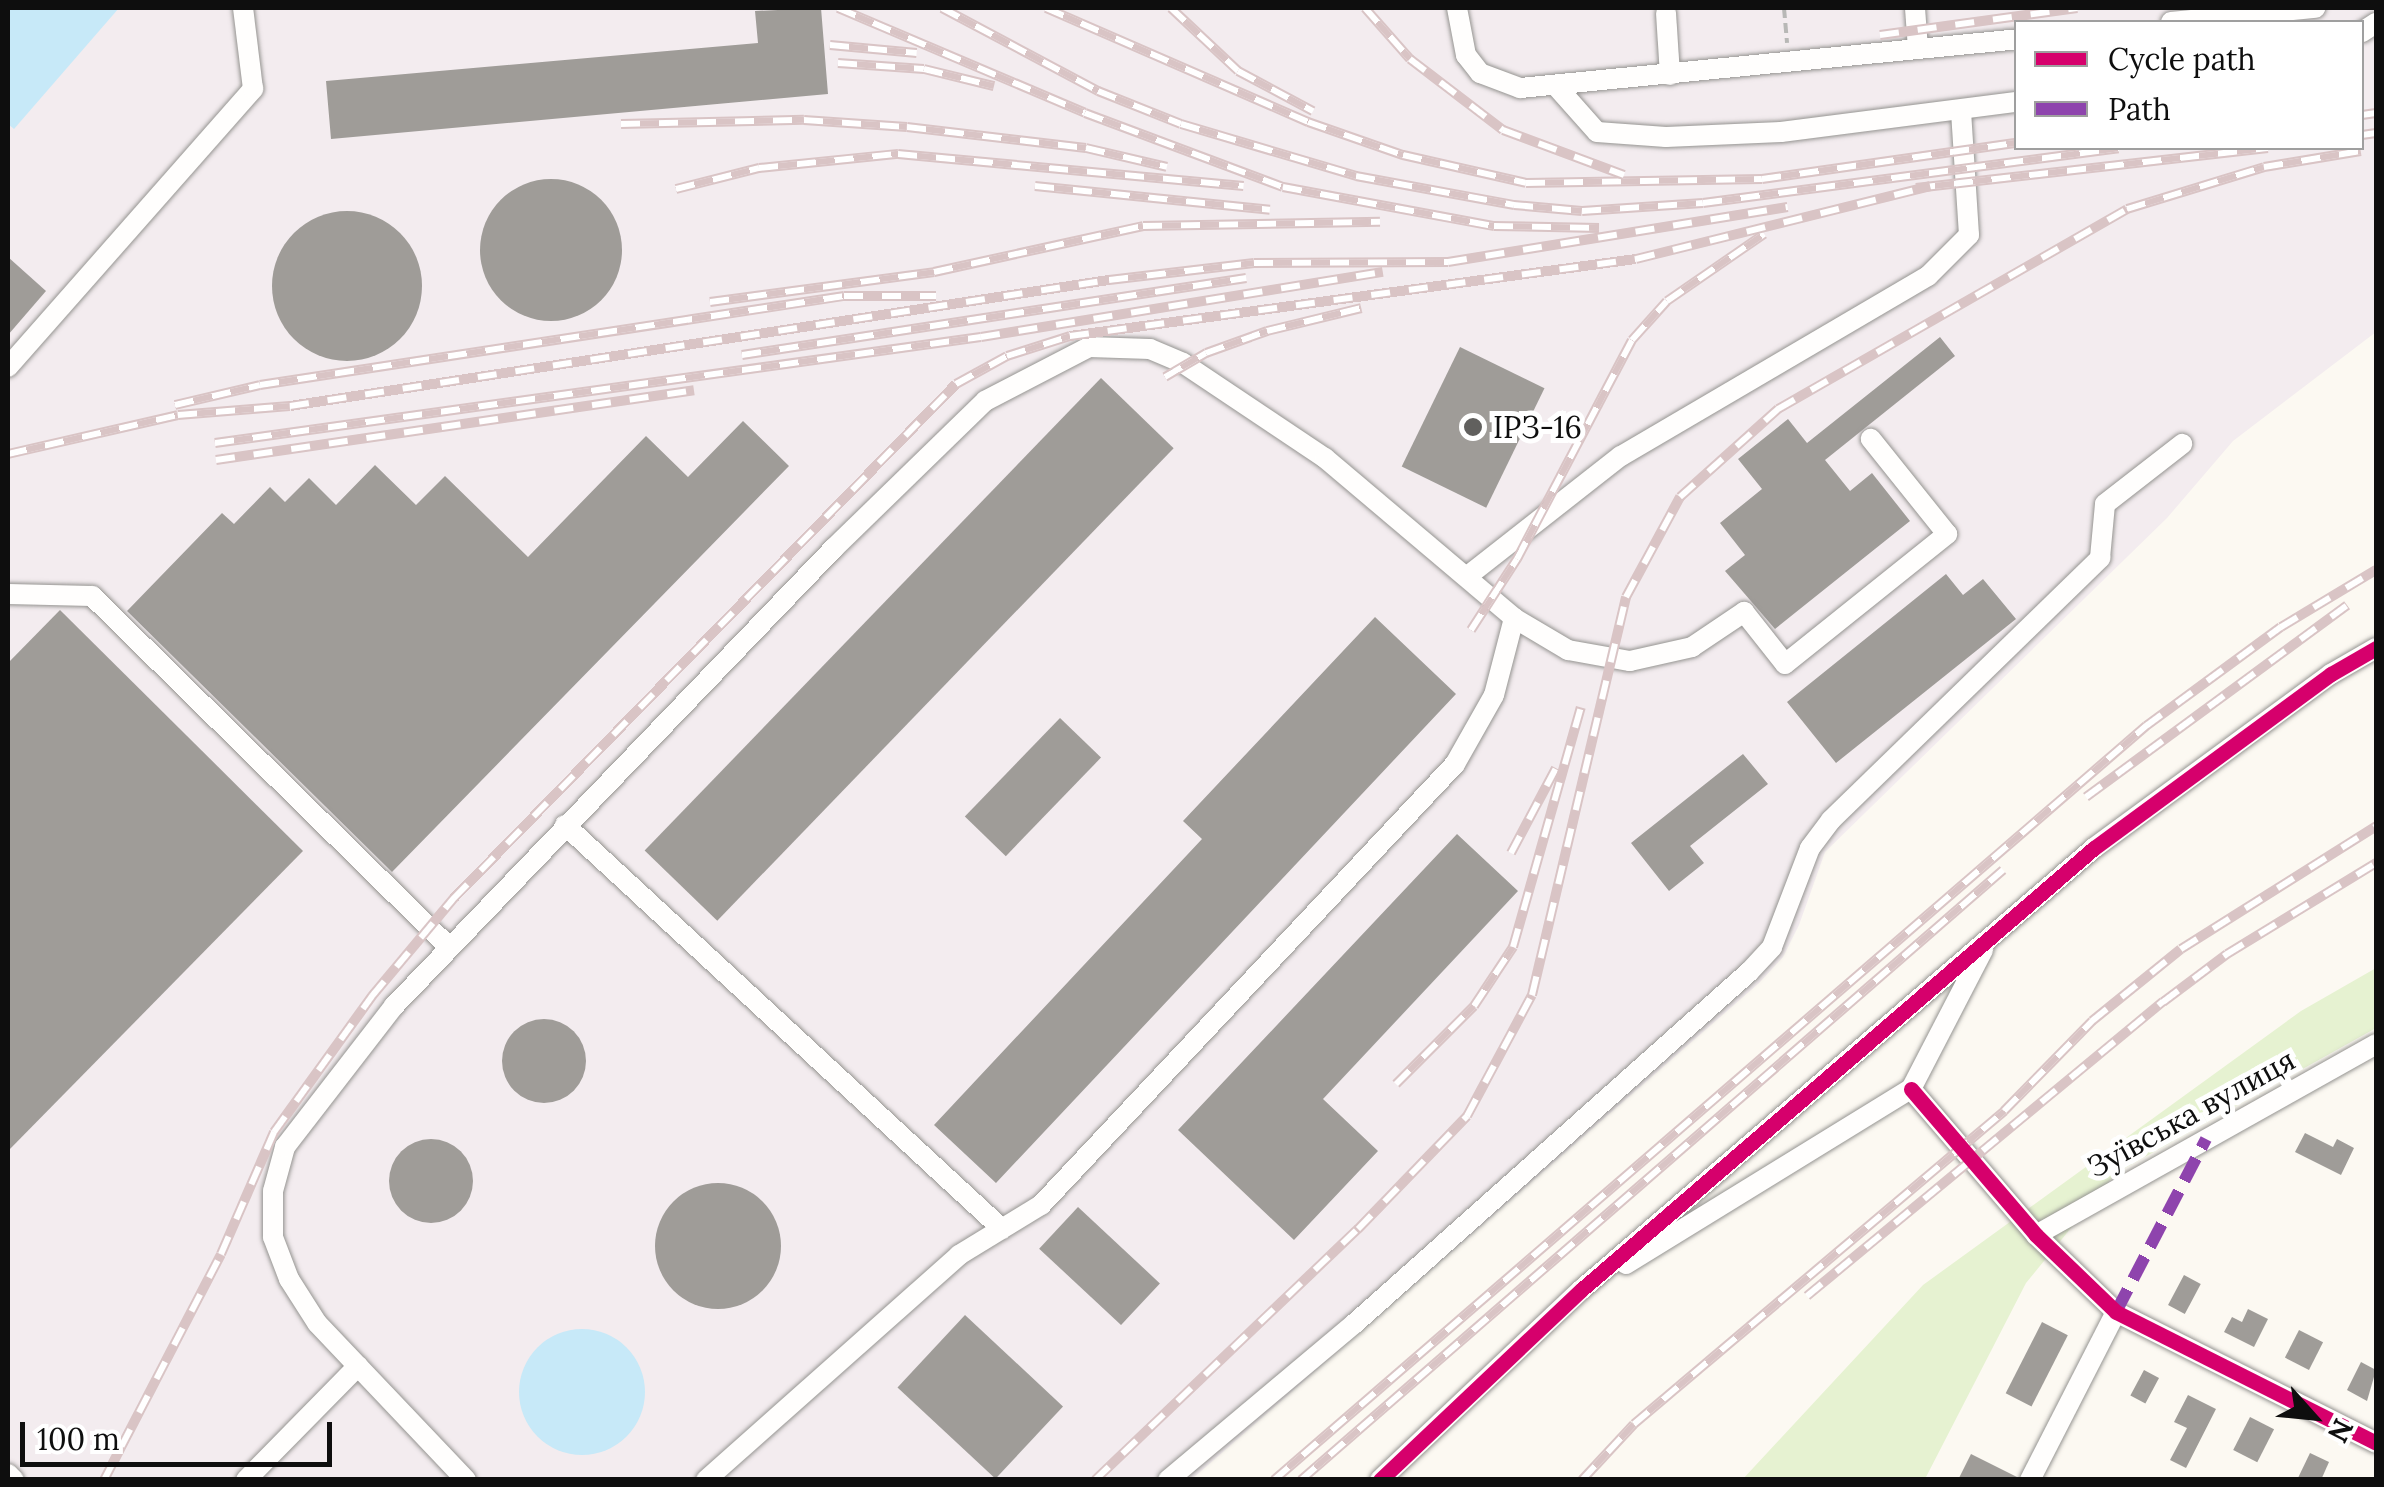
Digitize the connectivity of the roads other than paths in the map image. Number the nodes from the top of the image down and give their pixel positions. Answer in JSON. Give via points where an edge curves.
{"nodes":[{"id":1,"x":243,"y":8,"type":"edge"},
{"id":2,"x":1457,"y":8,"type":"edge"},
{"id":3,"x":1915,"y":8,"type":"edge"},
{"id":4,"x":2315,"y":8,"type":"edge"},
{"id":5,"x":1666,"y":13,"type":"dead end"},
{"id":6,"x":2192,"y":20,"type":"edge"},
{"id":7,"x":2014,"y":39,"type":"edge"},
{"id":8,"x":1918,"y":49,"type":"junction"},
{"id":9,"x":1670,"y":75,"type":"junction"},
{"id":10,"x":1557,"y":86,"type":"junction"},
{"id":11,"x":2014,"y":102,"type":"edge"},
{"id":12,"x":1961,"y":110,"type":"junction"},
{"id":13,"x":8,"y":367,"type":"edge"},
{"id":14,"x":1871,"y":439,"type":"dead end"},
{"id":15,"x":2182,"y":444,"type":"dead end"},
{"id":16,"x":1469,"y":575,"type":"junction"},
{"id":17,"x":8,"y":594,"type":"edge"},
{"id":18,"x":1514,"y":618,"type":"junction"},
{"id":19,"x":2376,"y":648,"type":"edge"},
{"id":20,"x":565,"y":825,"type":"junction"},
{"id":21,"x":1990,"y":937,"type":"junction"},
{"id":22,"x":449,"y":947,"type":"junction"},
{"id":23,"x":2376,"y":1044,"type":"edge"},
{"id":24,"x":1911,"y":1089,"type":"junction"},
{"id":25,"x":1002,"y":1228,"type":"junction"},
{"id":26,"x":2036,"y":1235,"type":"junction"},
{"id":27,"x":1581,"y":1290,"type":"junction"},
{"id":28,"x":2116,"y":1312,"type":"junction"},
{"id":29,"x":358,"y":1366,"type":"junction"},
{"id":30,"x":2376,"y":1443,"type":"edge"},
{"id":31,"x":8,"y":1474,"type":"edge"},
{"id":32,"x":14,"y":1480,"type":"edge"},
{"id":33,"x":246,"y":1480,"type":"edge"},
{"id":34,"x":466,"y":1480,"type":"edge"},
{"id":35,"x":706,"y":1480,"type":"edge"},
{"id":36,"x":1168,"y":1480,"type":"edge"},
{"id":37,"x":1380,"y":1480,"type":"edge"},
{"id":38,"x":2030,"y":1480,"type":"edge"}],
"edges":[{"from":1,"to":13,"type":"street","via":[[253,88]]},
{"from":2,"to":10,"type":"street","via":[[1466,55],[1480,72],[1520,88]]},
{"from":3,"to":8,"type":"street"},
{"from":4,"to":6,"type":"street"},
{"from":5,"to":9,"type":"street"},
{"from":7,"to":8,"type":"street"},
{"from":8,"to":9,"type":"street"},
{"from":9,"to":10,"type":"street"},
{"from":10,"to":12,"type":"street","via":[[1597,132],[1666,137],[1781,132]]},
{"from":11,"to":12,"type":"street"},
{"from":12,"to":16,"type":"street","via":[[1969,235],[1928,276],[1620,456]]},
{"from":14,"to":18,"type":"street","via":[[1947,534],[1785,664],[1744,612],[1692,648],[1630,661],[1568,650]]},
{"from":15,"to":36,"type":"street","via":[[2104,504],[2100,558],[1831,820],[1810,848],[1772,947],[1749,972]]},
{"from":16,"to":18,"type":"street"},
{"from":16,"to":20,"type":"street","via":[[1325,458],[1183,363],[1128,344],[1090,347],[985,401]]},
{"from":17,"to":22,"type":"street","via":[[92,596]]},
{"from":18,"to":25,"type":"street","via":[[1494,695],[1456,764],[1041,1205]]},
{"from":19,"to":21,"type":"street","via":[[2212,758]]},
{"from":20,"to":22,"type":"street"},
{"from":20,"to":25,"type":"street"},
{"from":21,"to":24,"type":"street"},
{"from":21,"to":27,"type":"street"},
{"from":22,"to":29,"type":"street","via":[[318,1099],[285,1147],[273,1191],[273,1238],[289,1279],[317,1323]]},
{"from":23,"to":26,"type":"street","name":"Зуївська вулиця"},
{"from":24,"to":26,"type":"street"},
{"from":24,"to":27,"type":"street"},
{"from":25,"to":35,"type":"street","via":[[959,1255]]},
{"from":26,"to":28,"type":"street"},
{"from":27,"to":37,"type":"street"},
{"from":28,"to":30,"type":"street"},
{"from":28,"to":38,"type":"street"},
{"from":29,"to":33,"type":"street"},
{"from":29,"to":34,"type":"street"},
{"from":31,"to":32,"type":"street"}]}
